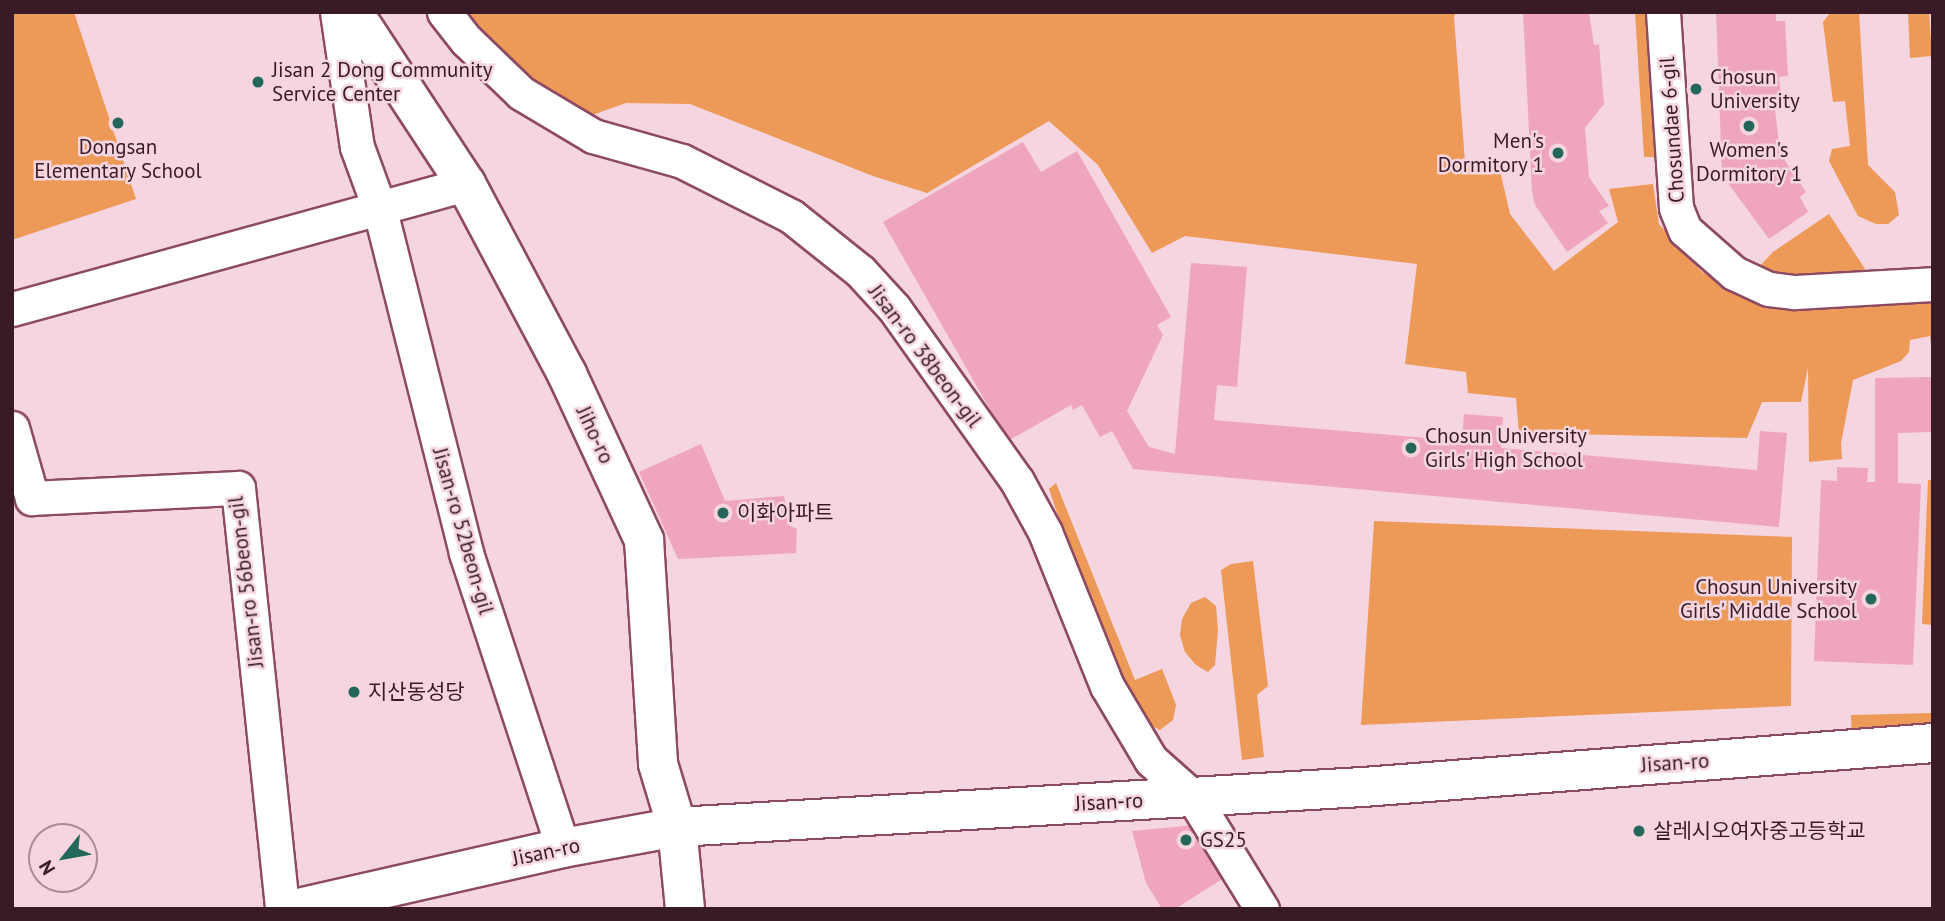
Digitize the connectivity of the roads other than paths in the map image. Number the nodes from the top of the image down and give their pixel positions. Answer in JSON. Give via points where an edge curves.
{"nodes":[{"id":1,"x":337,"y":12,"type":"edge"},
{"id":2,"x":353,"y":12,"type":"edge"},
{"id":3,"x":444,"y":12,"type":"edge"},
{"id":4,"x":1663,"y":12,"type":"edge"},
{"id":5,"x":466,"y":184,"type":"junction"},
{"id":6,"x":380,"y":210,"type":"junction"},
{"id":7,"x":1933,"y":284,"type":"edge"},
{"id":8,"x":12,"y":309,"type":"edge"},
{"id":9,"x":12,"y":428,"type":"edge"},
{"id":10,"x":1933,"y":743,"type":"edge"},
{"id":11,"x":1193,"y":797,"type":"junction"},
{"id":12,"x":677,"y":827,"type":"junction"},
{"id":13,"x":563,"y":848,"type":"junction"},
{"id":14,"x":282,"y":909,"type":"edge"},
{"id":15,"x":293,"y":909,"type":"edge"},
{"id":16,"x":685,"y":909,"type":"edge"},
{"id":17,"x":1262,"y":909,"type":"edge"}],
"edges":[{"from":1,"to":6,"type":"street","name":"Jisan-ro 52beon-gil","via":[[357,147]]},
{"from":2,"to":5,"type":"street","name":"Jiho-ro"},
{"from":3,"to":11,"type":"street","name":"Jisan-ro 38beon-gil","via":[[521,93],[593,136],[682,161],[791,216],[860,271],[894,308],[1017,481],[1045,531],[1107,686],[1151,760]]},
{"from":4,"to":7,"type":"street","name":"Chosundae 6-gil","via":[[1676,208],[1685,230],[1734,273],[1769,289],[1795,292]]},
{"from":5,"to":6,"type":"street"},
{"from":5,"to":12,"type":"street","name":"Jiho-ro","via":[[567,374],[643,540],[658,764]]},
{"from":6,"to":8,"type":"street"},
{"from":6,"to":13,"type":"street","name":"Jisan-ro 52beon-gil","via":[[466,554]]},
{"from":9,"to":14,"type":"street","name":"Jisan-ro 56beon-gil","via":[[32,498],[238,488]]},
{"from":10,"to":11,"type":"street","name":"Jisan-ro"},
{"from":11,"to":12,"type":"street","name":"Jisan-ro"},
{"from":11,"to":17,"type":"street","name":"Jisan-ro 38beon-gil"},
{"from":12,"to":13,"type":"street","name":"Jisan-ro"},
{"from":12,"to":16,"type":"street","name":"Jiho-ro"},
{"from":13,"to":15,"type":"street","name":"Jisan-ro"}]}
